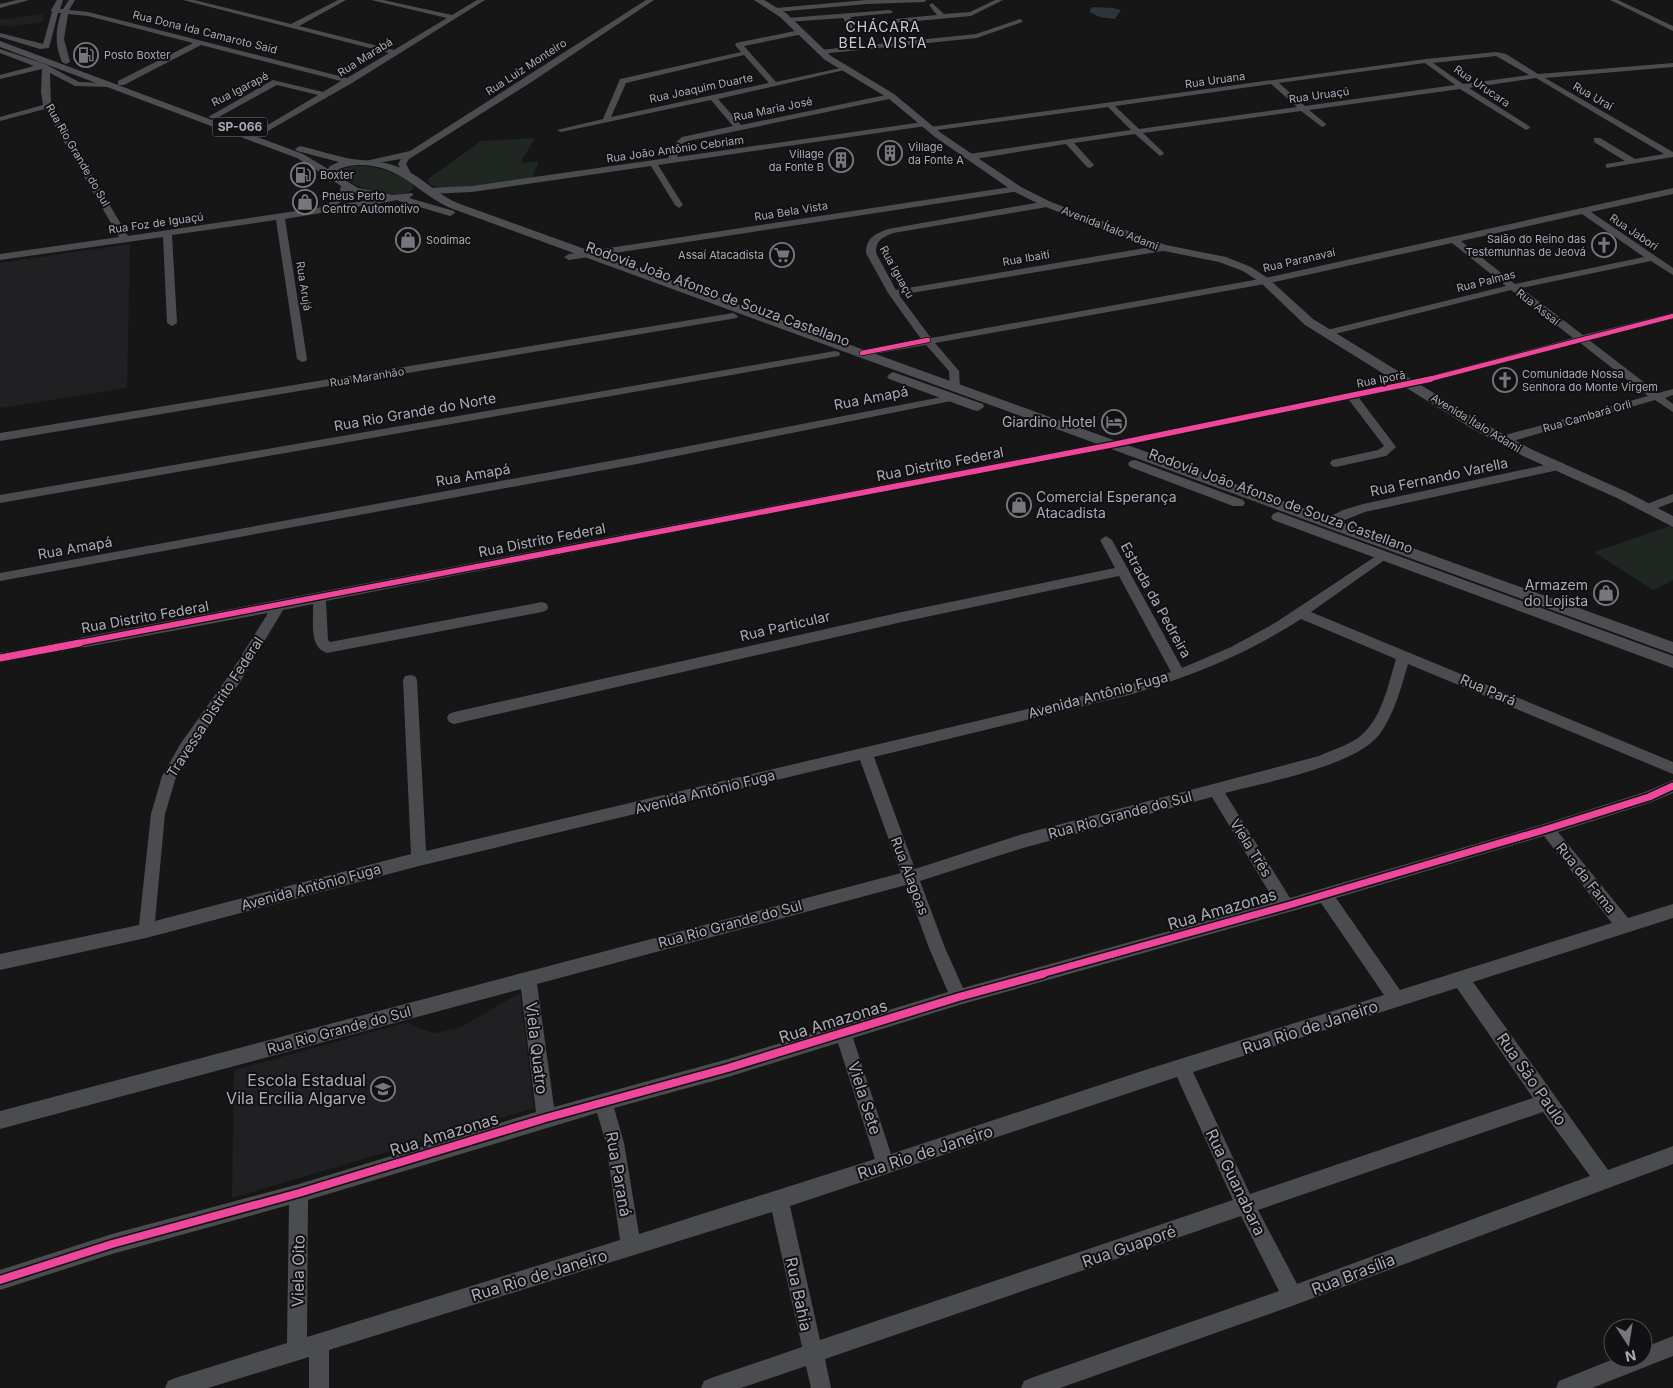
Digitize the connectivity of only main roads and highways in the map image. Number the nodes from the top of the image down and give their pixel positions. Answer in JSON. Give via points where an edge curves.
{"nodes":[{"id":1,"x":758,"y":0,"type":"edge"},
{"id":2,"x":0,"y":38,"type":"edge"},
{"id":3,"x":0,"y":44,"type":"edge"},
{"id":4,"x":45,"y":62,"type":"junction"},
{"id":5,"x":363,"y":162,"type":"junction"},
{"id":6,"x":333,"y":177,"type":"junction"},
{"id":7,"x":412,"y":178,"type":"junction"},
{"id":8,"x":396,"y":198,"type":"junction"},
{"id":9,"x":953,"y":393,"type":"junction"},
{"id":10,"x":1673,"y":522,"type":"edge"},
{"id":11,"x":1673,"y":648,"type":"edge"},
{"id":12,"x":1673,"y":662,"type":"edge"}],
"edges":[{"from":1,"to":10,"type":"main road","name":"Avenida Ítalo Adami","via":[[776,10],[820,52],[891,96],[926,126],[1018,189],[1047,204],[1163,248],[1222,259],[1247,269],[1265,281],[1300,315],[1454,412],[1502,440]]},
{"from":2,"to":4,"type":"main road","number":"SP-066"},
{"from":3,"to":4,"type":"main road","number":"SP-066"},
{"from":4,"to":5,"type":"main road","number":"SP-066","via":[[66,62],[311,153]]},
{"from":4,"to":6,"type":"main road","number":"SP-066","via":[[300,156]]},
{"from":5,"to":6,"type":"main road","number":"SP-066","via":[[334,168],[330,174]]},
{"from":5,"to":7,"type":"main road","number":"SP-066","via":[[388,167]]},
{"from":6,"to":8,"type":"main road","number":"SP-066","via":[[366,193]]},
{"from":7,"to":8,"type":"main road","via":[[419,186],[416,191]]},
{"from":7,"to":9,"type":"main road","name":"Rodovia João Afonso de Souza Castellano","number":"SP-066","via":[[441,200],[862,353]]},
{"from":8,"to":9,"type":"main road","name":"Rodovia João Afonso de Souza Castellano","number":"SP-066","via":[[432,206],[835,354]]},
{"from":9,"to":11,"type":"main road","name":"Rodovia João Afonso de Souza Castellano","number":"SP-066","via":[[1111,445]]},
{"from":9,"to":12,"type":"main road","name":"Rodovia João Afonso de Souza Castellano","number":"SP-066","via":[[1090,447]]}]}
